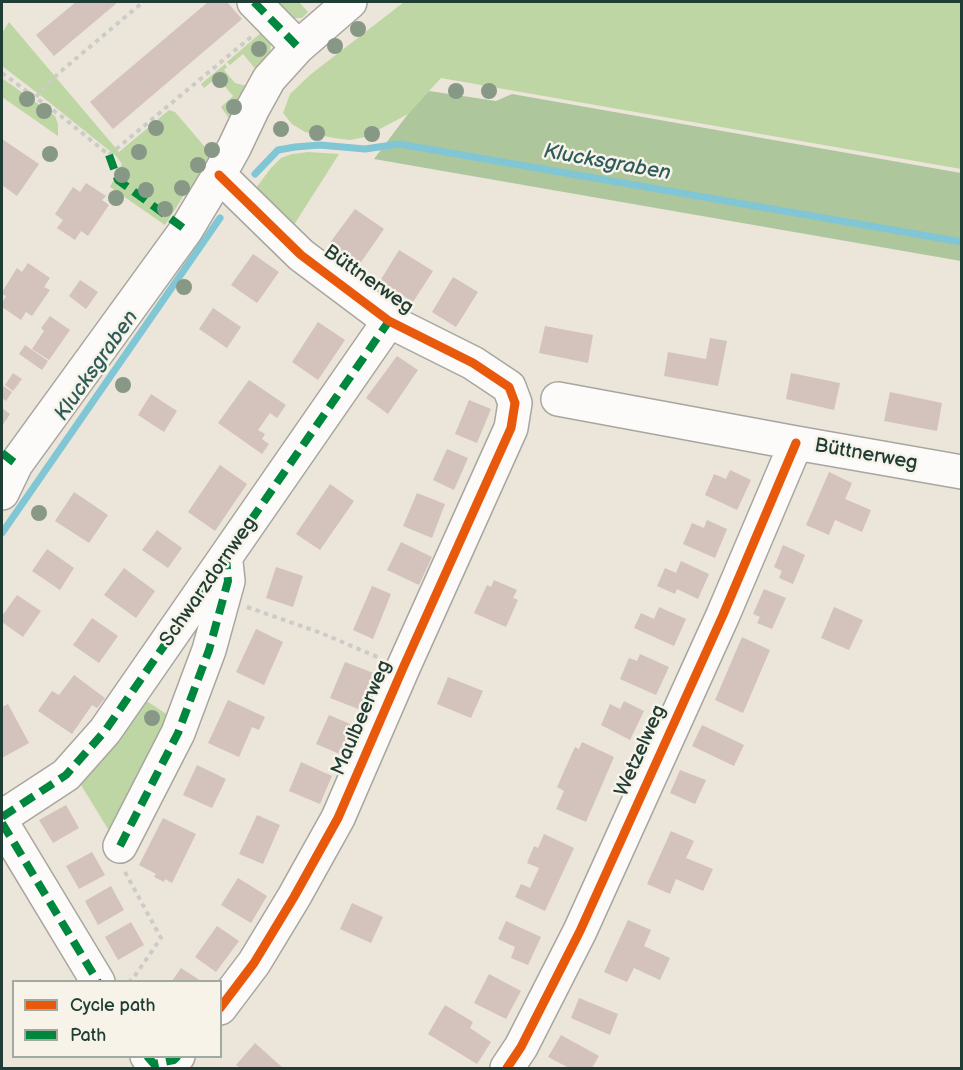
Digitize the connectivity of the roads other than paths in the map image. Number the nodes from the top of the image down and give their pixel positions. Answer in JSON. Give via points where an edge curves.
{"nodes":[{"id":1,"x":350,"y":2,"type":"edge"},
{"id":2,"x":262,"y":11,"type":"edge"},
{"id":3,"x":298,"y":47,"type":"junction"},
{"id":4,"x":219,"y":175,"type":"junction"},
{"id":5,"x":389,"y":321,"type":"junction"},
{"id":6,"x":558,"y":399,"type":"dead end"},
{"id":7,"x":511,"y":428,"type":"joint"},
{"id":8,"x":796,"y":443,"type":"junction"},
{"id":9,"x":6,"y":464,"type":"edge"},
{"id":10,"x":962,"y":472,"type":"edge"},
{"id":11,"x":2,"y":493,"type":"edge"},
{"id":12,"x":226,"y":557,"type":"junction"},
{"id":13,"x":2,"y":817,"type":"edge"},
{"id":14,"x":2,"y":823,"type":"edge"},
{"id":15,"x":120,"y":846,"type":"road end"},
{"id":16,"x":97,"y":980,"type":"edge"},
{"id":17,"x":222,"y":1005,"type":"edge"},
{"id":18,"x":149,"y":1058,"type":"edge"},
{"id":19,"x":176,"y":1058,"type":"edge"},
{"id":20,"x":507,"y":1068,"type":"edge"}],
"edges":[{"from":1,"to":3,"type":"street"},
{"from":2,"to":3,"type":"street"},
{"from":3,"to":4,"type":"street","via":[[269,79]]},
{"from":4,"to":5,"type":"street","name":"Büttnerweg","via":[[301,255]]},
{"from":4,"to":9,"type":"street","via":[[186,230]]},
{"from":5,"to":7,"type":"street","name":"Büttnerweg","via":[[473,363],[509,387],[515,403]]},
{"from":5,"to":12,"type":"street","name":"Schwarzdornweg"},
{"from":6,"to":8,"type":"street","name":"Büttnerweg"},
{"from":7,"to":17,"type":"street","name":"Maulbeerweg","via":[[338,818],[254,963]]},
{"from":8,"to":10,"type":"street","name":"Büttnerweg"},
{"from":8,"to":20,"type":"street","name":"Wetzelweg","via":[[580,931]]},
{"from":9,"to":11,"type":"street"},
{"from":12,"to":13,"type":"street","name":"Schwarzdornweg","via":[[105,731],[66,775]]},
{"from":12,"to":15,"type":"street","via":[[228,581],[209,650],[178,733]]},
{"from":14,"to":16,"type":"street"},
{"from":18,"to":19,"type":"street","via":[[154,1064]]}]}
